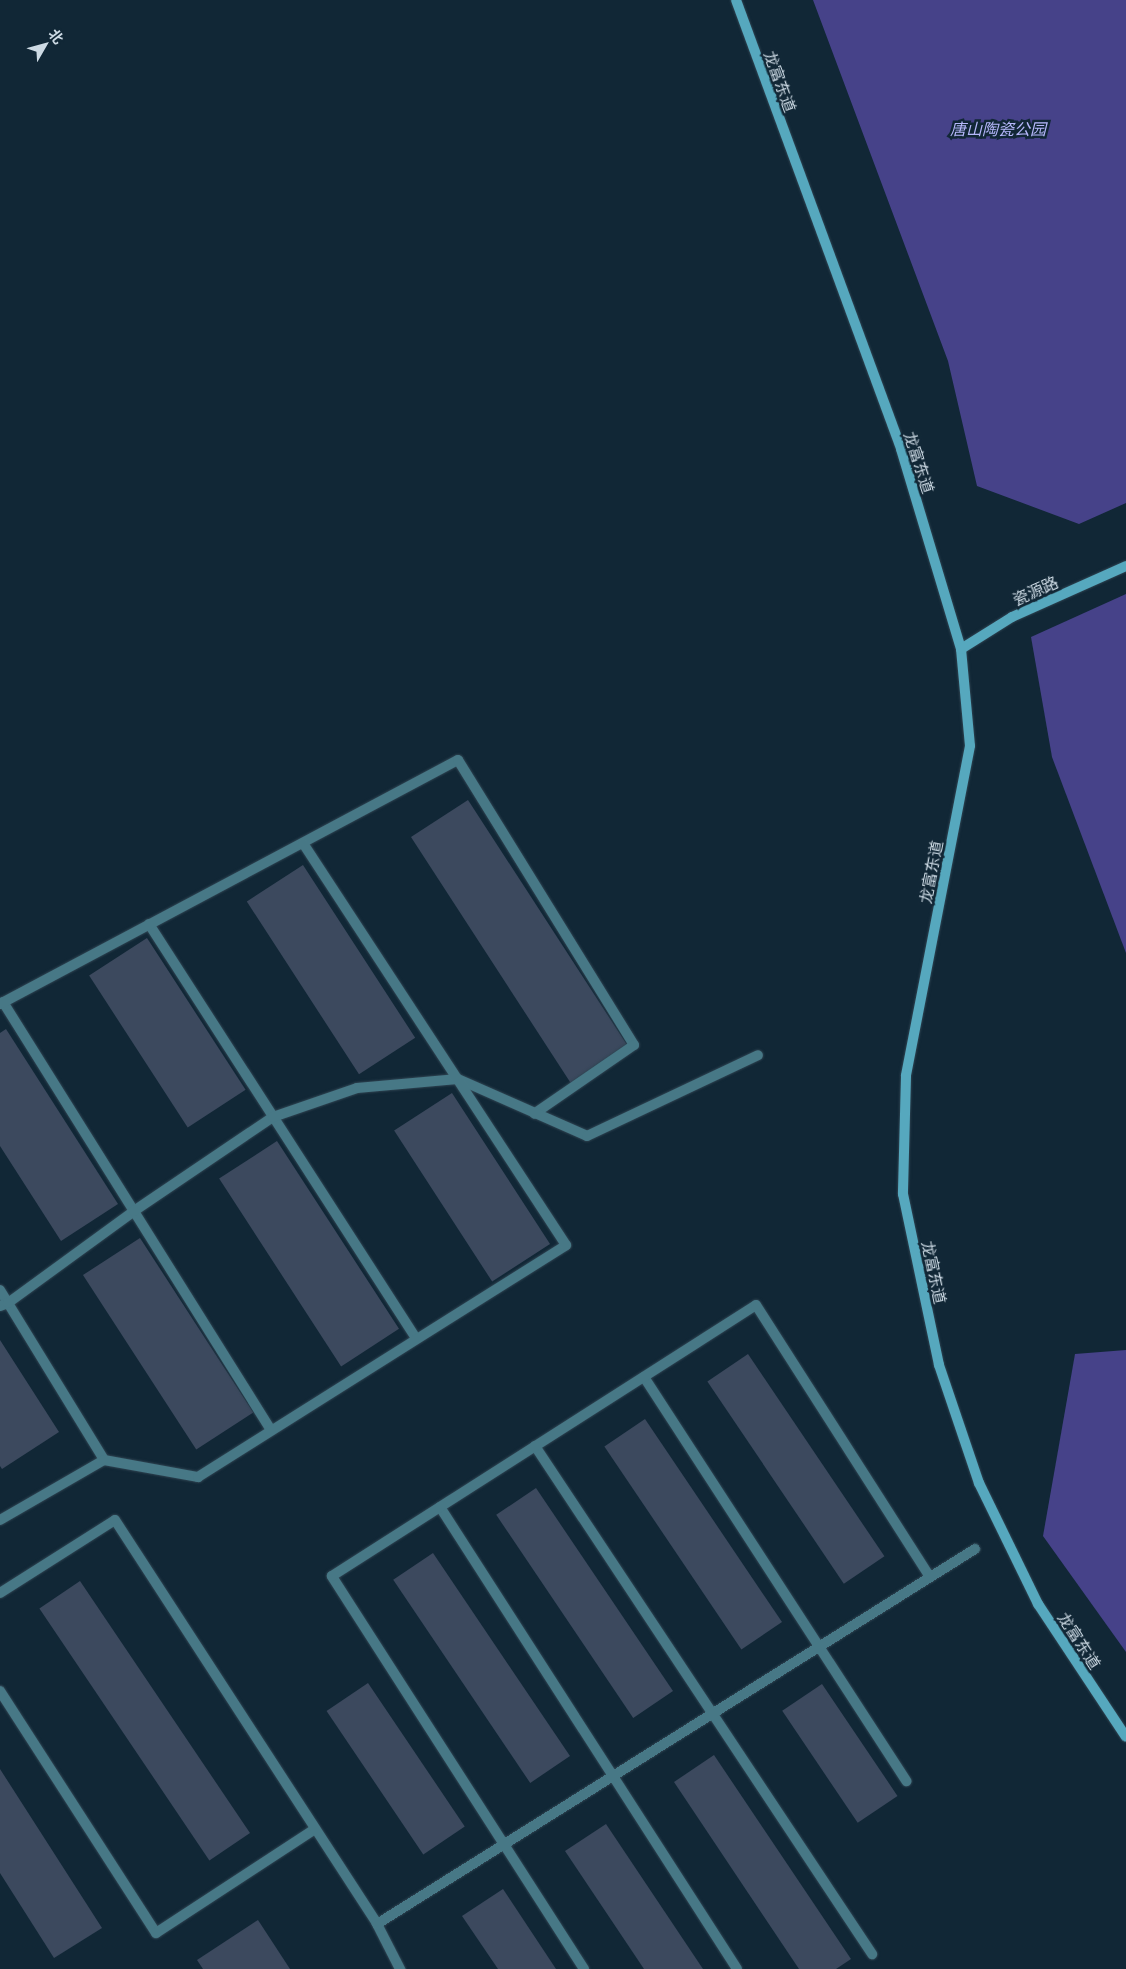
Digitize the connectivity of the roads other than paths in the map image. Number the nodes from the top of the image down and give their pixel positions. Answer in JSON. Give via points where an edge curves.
{"nodes":[{"id":1,"x":736,"y":0,"type":"edge"},
{"id":2,"x":1126,"y":566,"type":"edge"},
{"id":3,"x":961,"y":649,"type":"junction"},
{"id":4,"x":303,"y":843,"type":"junction"},
{"id":5,"x":149,"y":924,"type":"junction"},
{"id":6,"x":2,"y":1003,"type":"edge"},
{"id":7,"x":758,"y":1055,"type":"dead end"},
{"id":8,"x":458,"y":1079,"type":"junction"},
{"id":9,"x":534,"y":1114,"type":"junction"},
{"id":10,"x":273,"y":1117,"type":"junction"},
{"id":11,"x":134,"y":1211,"type":"junction"},
{"id":12,"x":0,"y":1290,"type":"edge"},
{"id":13,"x":4,"y":1305,"type":"edge"},
{"id":14,"x":416,"y":1339,"type":"junction"},
{"id":15,"x":644,"y":1377,"type":"junction"},
{"id":16,"x":271,"y":1430,"type":"junction"},
{"id":17,"x":535,"y":1446,"type":"junction"},
{"id":18,"x":104,"y":1460,"type":"junction"},
{"id":19,"x":440,"y":1507,"type":"junction"},
{"id":20,"x":0,"y":1520,"type":"edge"},
{"id":21,"x":975,"y":1548,"type":"dead end"},
{"id":22,"x":930,"y":1577,"type":"junction"},
{"id":23,"x":0,"y":1593,"type":"edge"},
{"id":24,"x":818,"y":1647,"type":"junction"},
{"id":25,"x":0,"y":1691,"type":"edge"},
{"id":26,"x":713,"y":1713,"type":"junction"},
{"id":27,"x":1126,"y":1738,"type":"edge"},
{"id":28,"x":613,"y":1776,"type":"junction"},
{"id":29,"x":906,"y":1781,"type":"dead end"},
{"id":30,"x":315,"y":1829,"type":"junction"},
{"id":31,"x":504,"y":1844,"type":"junction"},
{"id":32,"x":377,"y":1924,"type":"junction"},
{"id":33,"x":872,"y":1954,"type":"dead end"},
{"id":34,"x":400,"y":1969,"type":"edge"},
{"id":35,"x":584,"y":1969,"type":"edge"},
{"id":36,"x":737,"y":1969,"type":"edge"}],
"edges":[{"from":1,"to":3,"type":"main road","name":"龙富东道","via":[[901,449]]},
{"from":2,"to":3,"type":"main road","name":"瓷源路","via":[[1012,617]]},
{"from":3,"to":27,"type":"main road","name":"龙富东道","via":[[970,746],[906,1076],[903,1194],[939,1365],[979,1482],[1038,1604]]},
{"from":4,"to":5,"type":"street"},
{"from":4,"to":8,"type":"street"},
{"from":4,"to":9,"type":"street","via":[[458,760],[634,1045]]},
{"from":5,"to":6,"type":"street"},
{"from":5,"to":10,"type":"street"},
{"from":6,"to":11,"type":"street"},
{"from":7,"to":9,"type":"street","via":[[587,1136]]},
{"from":8,"to":9,"type":"street"},
{"from":8,"to":10,"type":"street","via":[[357,1088]]},
{"from":8,"to":14,"type":"street","via":[[566,1245]]},
{"from":10,"to":11,"type":"street"},
{"from":10,"to":14,"type":"street"},
{"from":11,"to":13,"type":"street"},
{"from":11,"to":16,"type":"street"},
{"from":12,"to":13,"type":"street"},
{"from":13,"to":18,"type":"street"},
{"from":14,"to":16,"type":"street"},
{"from":15,"to":17,"type":"street"},
{"from":15,"to":22,"type":"street","via":[[756,1305]]},
{"from":15,"to":24,"type":"street"},
{"from":16,"to":18,"type":"street","via":[[198,1477]]},
{"from":17,"to":19,"type":"street"},
{"from":17,"to":26,"type":"street"},
{"from":18,"to":20,"type":"street"},
{"from":19,"to":28,"type":"street"},
{"from":19,"to":31,"type":"street","via":[[332,1576]]},
{"from":21,"to":22,"type":"street"},
{"from":22,"to":24,"type":"street"},
{"from":23,"to":30,"type":"street","via":[[115,1520]]},
{"from":24,"to":26,"type":"street"},
{"from":24,"to":29,"type":"street"},
{"from":25,"to":30,"type":"street","via":[[156,1933]]},
{"from":26,"to":28,"type":"street"},
{"from":26,"to":33,"type":"street"},
{"from":28,"to":31,"type":"street"},
{"from":28,"to":36,"type":"street"},
{"from":30,"to":32,"type":"street"},
{"from":31,"to":32,"type":"street"},
{"from":31,"to":35,"type":"street"},
{"from":32,"to":34,"type":"street"}]}
